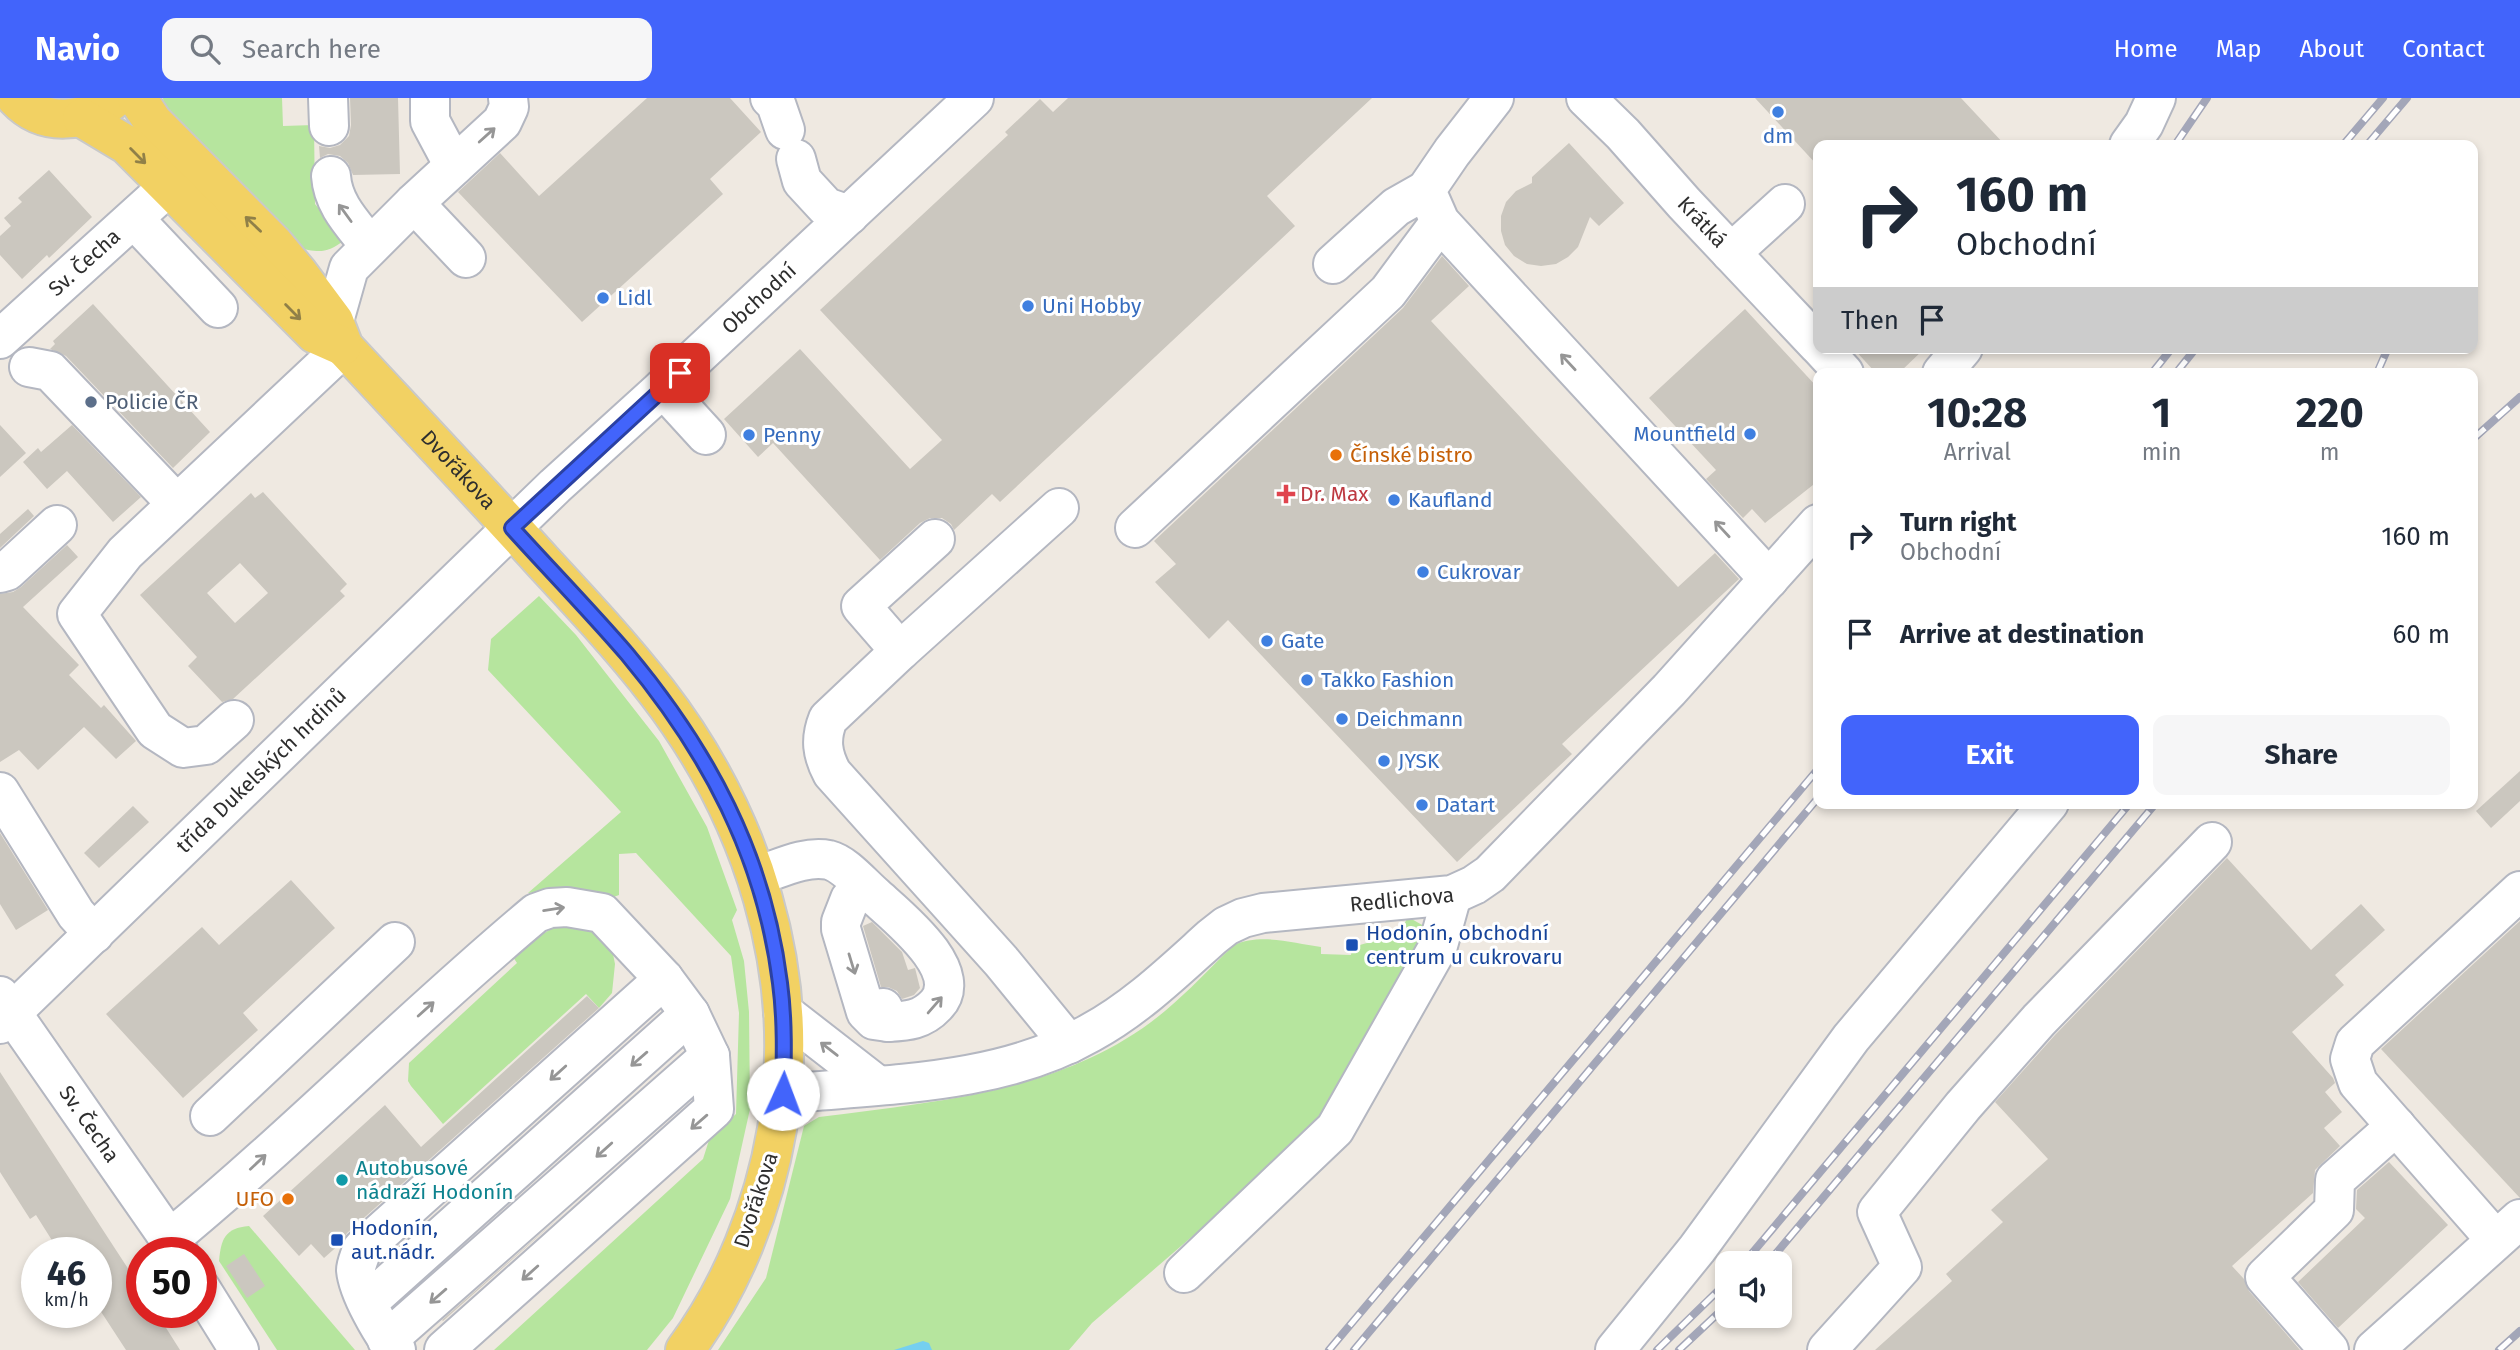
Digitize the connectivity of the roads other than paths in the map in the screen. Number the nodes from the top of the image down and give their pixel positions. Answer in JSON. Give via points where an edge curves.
{"nodes":[{"id":1,"x":16,"y":98,"type":"edge"},
{"id":2,"x":115,"y":98,"type":"edge"},
{"id":3,"x":137,"y":98,"type":"edge"},
{"id":4,"x":430,"y":98,"type":"edge"},
{"id":5,"x":508,"y":98,"type":"edge"},
{"id":6,"x":974,"y":98,"type":"edge"},
{"id":7,"x":1494,"y":98,"type":"edge"},
{"id":8,"x":1586,"y":98,"type":"edge"},
{"id":9,"x":2156,"y":98,"type":"edge"},
{"id":10,"x":82,"y":118,"type":"junction"},
{"id":11,"x":2133,"y":140,"type":"edge"},
{"id":12,"x":454,"y":166,"type":"junction"},
{"id":13,"x":331,"y":176,"type":"dead end"},
{"id":14,"x":169,"y":187,"type":"junction"},
{"id":15,"x":414,"y":203,"type":"junction"},
{"id":16,"x":1785,"y":204,"type":"dead end"},
{"id":17,"x":1433,"y":206,"type":"junction"},
{"id":18,"x":134,"y":219,"type":"junction"},
{"id":19,"x":1731,"y":253,"type":"junction"},
{"id":20,"x":359,"y":257,"type":"junction"},
{"id":21,"x":466,"y":258,"type":"dead end"},
{"id":22,"x":1333,"y":264,"type":"dead end"},
{"id":23,"x":299,"y":274,"type":"junction"},
{"id":24,"x":219,"y":308,"type":"dead end"},
{"id":25,"x":339,"y":334,"type":"junction"},
{"id":26,"x":0,"y":339,"type":"edge"},
{"id":27,"x":1813,"y":340,"type":"edge"},
{"id":28,"x":1826,"y":354,"type":"edge"},
{"id":29,"x":1958,"y":354,"type":"edge"},
{"id":30,"x":29,"y":367,"type":"dead end"},
{"id":31,"x":1839,"y":368,"type":"edge"},
{"id":32,"x":1946,"y":368,"type":"edge"},
{"id":33,"x":663,"y":388,"type":"junction"},
{"id":34,"x":706,"y":435,"type":"dead end"},
{"id":35,"x":177,"y":504,"type":"junction"},
{"id":36,"x":1059,"y":508,"type":"dead end"},
{"id":37,"x":57,"y":526,"type":"dead end"},
{"id":38,"x":512,"y":528,"type":"junction"},
{"id":39,"x":1135,"y":528,"type":"dead end"},
{"id":40,"x":1813,"y":530,"type":"edge"},
{"id":41,"x":935,"y":538,"type":"dead end"},
{"id":42,"x":0,"y":573,"type":"edge"},
{"id":43,"x":1769,"y":579,"type":"junction"},
{"id":44,"x":900,"y":651,"type":"junction"},
{"id":45,"x":234,"y":720,"type":"dead end"},
{"id":46,"x":0,"y":792,"type":"edge"},
{"id":47,"x":2044,"y":809,"type":"edge"},
{"id":48,"x":2212,"y":842,"type":"dead end"},
{"id":49,"x":757,"y":876,"type":"junction"},
{"id":50,"x":2520,"y":891,"type":"edge"},
{"id":51,"x":1452,"y":895,"type":"junction"},
{"id":52,"x":854,"y":901,"type":"junction"},
{"id":53,"x":94,"y":934,"type":"junction"},
{"id":54,"x":395,"y":942,"type":"dead end"},
{"id":55,"x":664,"y":979,"type":"junction"},
{"id":56,"x":4,"y":1011,"type":"edge"},
{"id":57,"x":783,"y":1012,"type":"junction"},
{"id":58,"x":690,"y":1014,"type":"junction"},
{"id":59,"x":1069,"y":1044,"type":"junction"},
{"id":60,"x":709,"y":1056,"type":"junction"},
{"id":61,"x":877,"y":1085,"type":"junction"},
{"id":62,"x":783,"y":1094,"type":"junction"},
{"id":63,"x":210,"y":1116,"type":"dead end"},
{"id":64,"x":2396,"y":1126,"type":"junction"},
{"id":65,"x":2507,"y":1229,"type":"edge"},
{"id":66,"x":167,"y":1237,"type":"edge"},
{"id":67,"x":182,"y":1237,"type":"edge"},
{"id":68,"x":1184,"y":1273,"type":"dead end"},
{"id":69,"x":368,"y":1302,"type":"junction"},
{"id":70,"x":217,"y":1315,"type":"edge"},
{"id":71,"x":392,"y":1345,"type":"edge"},
{"id":72,"x":239,"y":1350,"type":"edge"},
{"id":73,"x":444,"y":1350,"type":"edge"},
{"id":74,"x":685,"y":1350,"type":"edge"},
{"id":75,"x":1615,"y":1350,"type":"edge"},
{"id":76,"x":1827,"y":1350,"type":"edge"},
{"id":77,"x":2329,"y":1350,"type":"edge"},
{"id":78,"x":2374,"y":1350,"type":"edge"}],
"edges":[{"from":1,"to":10,"type":"main road","via":[[40,115]]},
{"from":2,"to":10,"type":"main road"},
{"from":23,"to":3,"type":"main road","name":"Dvořákova","one_way":true,"via":[[153,122]]},
{"from":4,"to":12,"type":"street","via":[[430,121]]},
{"from":12,"to":5,"type":"street","one_way":true,"via":[[502,122]]},
{"from":6,"to":33,"type":"street","name":"Obchodní"},
{"from":7,"to":17,"type":"street","via":[[1452,152]]},
{"from":8,"to":19,"type":"street","name":"Krátká"},
{"from":9,"to":11,"type":"street"},
{"from":10,"to":14,"type":"main road","name":"Dvořákova","one_way":true,"via":[[127,145]]},
{"from":12,"to":15,"type":"street"},
{"from":20,"to":13,"type":"street","one_way":true},
{"from":14,"to":18,"type":"street","name":"Sv. Čecha"},
{"from":14,"to":25,"type":"main road","name":"Dvořákova","one_way":true,"via":[[315,334]]},
{"from":15,"to":20,"type":"street"},
{"from":15,"to":21,"type":"street"},
{"from":16,"to":19,"type":"street"},
{"from":17,"to":22,"type":"street","via":[[1396,207]]},
{"from":17,"to":39,"type":"street","via":[[1388,292]]},
{"from":43,"to":17,"type":"street","one_way":true},
{"from":18,"to":24,"type":"street"},
{"from":18,"to":26,"type":"street","name":"Sv. Čecha"},
{"from":19,"to":27,"type":"street","name":"Krátká"},
{"from":20,"to":23,"type":"street"},
{"from":20,"to":25,"type":"street"},
{"from":23,"to":25,"type":"main road","name":"Dvořákova"},
{"from":25,"to":35,"type":"street"},
{"from":25,"to":38,"type":"main road","name":"Dvořákova"},
{"from":28,"to":31,"type":"street","name":"Krátká"},
{"from":29,"to":32,"type":"street"},
{"from":30,"to":35,"type":"street","via":[[50,371]]},
{"from":33,"to":34,"type":"street"},
{"from":33,"to":38,"type":"street","name":"Obchodní"},
{"from":35,"to":45,"type":"street","via":[[125,553],[77,614],[155,730],[183,748],[206,745]]},
{"from":36,"to":44,"type":"street"},
{"from":37,"to":42,"type":"street"},
{"from":38,"to":49,"type":"main road","name":"Dvořákova","via":[[626,653],[671,712],[718,786]]},
{"from":38,"to":53,"type":"street","name":"třída Dukelských hrdinů"},
{"from":40,"to":43,"type":"street","name":"Redlichova"},
{"from":41,"to":44,"type":"street","via":[[861,606]]},
{"from":43,"to":51,"type":"street","name":"Redlichova","via":[[1669,690],[1490,874]]},
{"from":44,"to":59,"type":"street","via":[[828,719],[823,732],[825,761]]},
{"from":46,"to":53,"type":"street","via":[[76,914]]},
{"from":47,"to":75,"type":"street","via":[[1851,1038],[1696,1249]]},
{"from":48,"to":76,"type":"street","via":[[2039,1020],[1877,1212],[1902,1267]]},
{"from":49,"to":52,"type":"street","via":[[802,861],[837,863]]},
{"from":49,"to":57,"type":"main road","name":"Dvořákova"},
{"from":50,"to":64,"type":"street","via":[[2355,1043],[2350,1059],[2358,1083]]},
{"from":51,"to":59,"type":"street","name":"Redlichova","via":[[1288,909],[1243,918],[1212,937],[1121,1014]]},
{"from":51,"to":68,"type":"street","via":[[1437,949],[1335,1129]]},
{"from":52,"to":52,"type":"street","one_way":true,"via":[[841,929],[869,1017],[886,1015],[913,1021],[942,1000],[943,971],[935,956],[890,909]]},
{"from":53,"to":56,"type":"street","name":"třída Dukelských hrdinů"},
{"from":54,"to":63,"type":"street"},
{"from":55,"to":58,"type":"street"},
{"from":67,"to":55,"type":"street","one_way":true,"via":[[372,1057],[536,913],[567,907],[602,913]]},
{"from":55,"to":69,"type":"street","one_way":true,"via":[[362,1249],[356,1268]]},
{"from":56,"to":66,"type":"street","name":"Sv. Čecha"},
{"from":61,"to":57,"type":"street","one_way":true},
{"from":57,"to":62,"type":"main road","name":"Dvořákova"},
{"from":58,"to":60,"type":"street"},
{"from":58,"to":69,"type":"street","one_way":true},
{"from":59,"to":61,"type":"street","name":"Redlichova","via":[[1009,1065]]},
{"from":60,"to":71,"type":"street","one_way":true},
{"from":60,"to":73,"type":"street","one_way":true,"via":[[714,1109]]},
{"from":61,"to":62,"type":"street","name":"Redlichova"},
{"from":62,"to":74,"type":"main road","name":"Dvořákova","via":[[770,1165],[751,1226],[716,1302]]},
{"from":64,"to":65,"type":"street"},
{"from":64,"to":77,"type":"street","via":[[2335,1181],[2334,1210],[2265,1277]]},
{"from":65,"to":78,"type":"street"},
{"from":69,"to":71,"type":"street"},
{"from":70,"to":72,"type":"street"}]}
